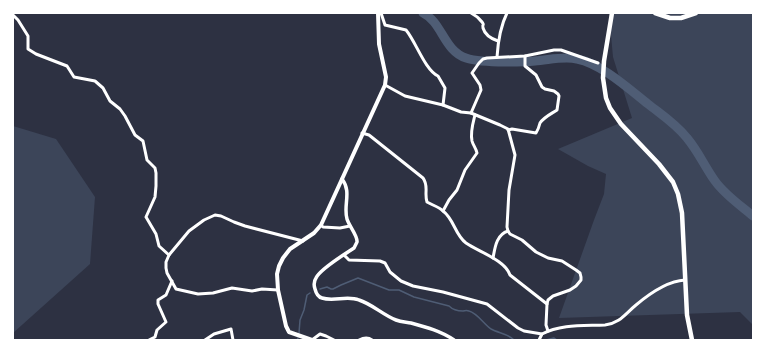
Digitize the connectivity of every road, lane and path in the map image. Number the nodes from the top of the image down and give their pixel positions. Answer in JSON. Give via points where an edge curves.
{"nodes":[{"id":1,"x":379,"y":13,"type":"edge"},
{"id":2,"x":471,"y":13,"type":"edge"},
{"id":3,"x":507,"y":13,"type":"edge"},
{"id":4,"x":612,"y":13,"type":"edge"},
{"id":5,"x":655,"y":13,"type":"edge"},
{"id":6,"x":696,"y":13,"type":"edge"},
{"id":7,"x":13,"y":15,"type":"edge"},
{"id":8,"x":385,"y":25,"type":"junction"},
{"id":9,"x":378,"y":27,"type":"junction"},
{"id":10,"x":498,"y":41,"type":"junction"},
{"id":11,"x":497,"y":57,"type":"junction"},
{"id":12,"x":525,"y":58,"type":"junction"},
{"id":13,"x":598,"y":63,"type":"dead end"},
{"id":14,"x":384,"y":85,"type":"junction"},
{"id":15,"x":443,"y":105,"type":"junction"},
{"id":16,"x":471,"y":113,"type":"junction"},
{"id":17,"x":475,"y":115,"type":"junction"},
{"id":18,"x":508,"y":130,"type":"junction"},
{"id":19,"x":362,"y":133,"type":"junction"},
{"id":20,"x":342,"y":179,"type":"junction"},
{"id":21,"x":443,"y":210,"type":"junction"},
{"id":22,"x":321,"y":225,"type":"junction"},
{"id":23,"x":350,"y":226,"type":"junction"},
{"id":24,"x":508,"y":231,"type":"junction"},
{"id":25,"x":303,"y":241,"type":"junction"},
{"id":26,"x":169,"y":255,"type":"junction"},
{"id":27,"x":344,"y":255,"type":"junction"},
{"id":28,"x":493,"y":258,"type":"junction"},
{"id":29,"x":685,"y":280,"type":"junction"},
{"id":30,"x":172,"y":281,"type":"junction"},
{"id":31,"x":278,"y":290,"type":"junction"},
{"id":32,"x":547,"y":304,"type":"junction"},
{"id":33,"x":548,"y":331,"type":"junction"},
{"id":34,"x":542,"y":334,"type":"junction"},
{"id":35,"x":149,"y":340,"type":"edge"},
{"id":36,"x":204,"y":340,"type":"edge"},
{"id":37,"x":234,"y":340,"type":"edge"},
{"id":38,"x":311,"y":340,"type":"edge"},
{"id":39,"x":334,"y":340,"type":"edge"},
{"id":40,"x":359,"y":340,"type":"edge"},
{"id":41,"x":372,"y":340,"type":"edge"},
{"id":42,"x":454,"y":340,"type":"edge"},
{"id":43,"x":539,"y":340,"type":"edge"},
{"id":44,"x":692,"y":340,"type":"edge"}],
"edges":[{"from":1,"to":8,"type":"street"},
{"from":1,"to":9,"type":"main road"},
{"from":2,"to":10,"type":"street","via":[[483,23],[487,35]]},
{"from":3,"to":10,"type":"street"},
{"from":4,"to":29,"type":"main road","via":[[604,61],[606,98],[621,124],[673,182],[682,213]]},
{"from":5,"to":6,"type":"main road","via":[[670,18],[681,18]]},
{"from":7,"to":26,"type":"street","via":[[28,36],[28,49],[67,66],[74,77],[95,81],[103,88],[110,101],[120,109],[135,135],[143,141],[147,160],[155,168],[156,180],[155,197],[146,217],[156,234],[159,246]]},
{"from":8,"to":9,"type":"street"},
{"from":8,"to":15,"type":"street","via":[[406,30],[409,34],[429,69],[442,82]]},
{"from":9,"to":14,"type":"main road","via":[[386,77]]},
{"from":10,"to":11,"type":"street"},
{"from":11,"to":12,"type":"street"},
{"from":11,"to":16,"type":"street","via":[[484,59],[472,73],[480,85],[481,92]]},
{"from":12,"to":13,"type":"street","via":[[557,50]]},
{"from":12,"to":18,"type":"street","via":[[525,65],[536,75],[542,86],[558,94],[557,110],[544,119],[536,133]]},
{"from":14,"to":15,"type":"street","via":[[405,96]]},
{"from":14,"to":19,"type":"main road"},
{"from":15,"to":16,"type":"street"},
{"from":16,"to":17,"type":"street"},
{"from":17,"to":18,"type":"street"},
{"from":17,"to":21,"type":"street","via":[[472,142],[476,153],[465,170],[457,190]]},
{"from":18,"to":24,"type":"street","via":[[515,155]]},
{"from":19,"to":20,"type":"main road"},
{"from":19,"to":21,"type":"street","via":[[369,135],[422,178],[426,182],[427,202]]},
{"from":20,"to":22,"type":"main road"},
{"from":20,"to":23,"type":"street","via":[[347,188],[346,213]]},
{"from":21,"to":28,"type":"street","via":[[460,238]]},
{"from":22,"to":23,"type":"street","via":[[340,228]]},
{"from":22,"to":25,"type":"main road"},
{"from":23,"to":27,"type":"street","via":[[357,242],[354,248]]},
{"from":24,"to":28,"type":"street","via":[[499,238]]},
{"from":24,"to":32,"type":"street","via":[[536,252],[562,262],[580,273],[581,280],[576,286],[552,297]]},
{"from":25,"to":26,"type":"street","via":[[245,226],[215,215],[189,231]]},
{"from":25,"to":31,"type":"main road","via":[[283,258],[277,274]]},
{"from":26,"to":30,"type":"street","via":[[166,268]]},
{"from":27,"to":34,"type":"street","via":[[349,260],[380,261],[385,263],[390,272],[413,286],[487,304],[518,328]]},
{"from":27,"to":42,"type":"street","via":[[319,272],[314,286],[318,295],[330,299],[358,299],[396,320],[435,330]]},
{"from":28,"to":32,"type":"street","via":[[504,266],[510,276]]},
{"from":29,"to":33,"type":"street","via":[[677,280],[653,292],[620,321],[610,325],[569,326]]},
{"from":29,"to":44,"type":"main road","via":[[687,315]]},
{"from":30,"to":31,"type":"street","via":[[176,289],[198,294],[232,288],[252,292]]},
{"from":30,"to":35,"type":"street","via":[[166,295],[158,300],[166,322],[157,330],[155,337]]},
{"from":31,"to":38,"type":"main road","via":[[289,332]]},
{"from":32,"to":33,"type":"street"},
{"from":33,"to":34,"type":"street"},
{"from":34,"to":43,"type":"street"},
{"from":36,"to":37,"type":"street","via":[[231,329]]},
{"from":38,"to":39,"type":"street","via":[[320,334]]},
{"from":40,"to":41,"type":"street"}]}
